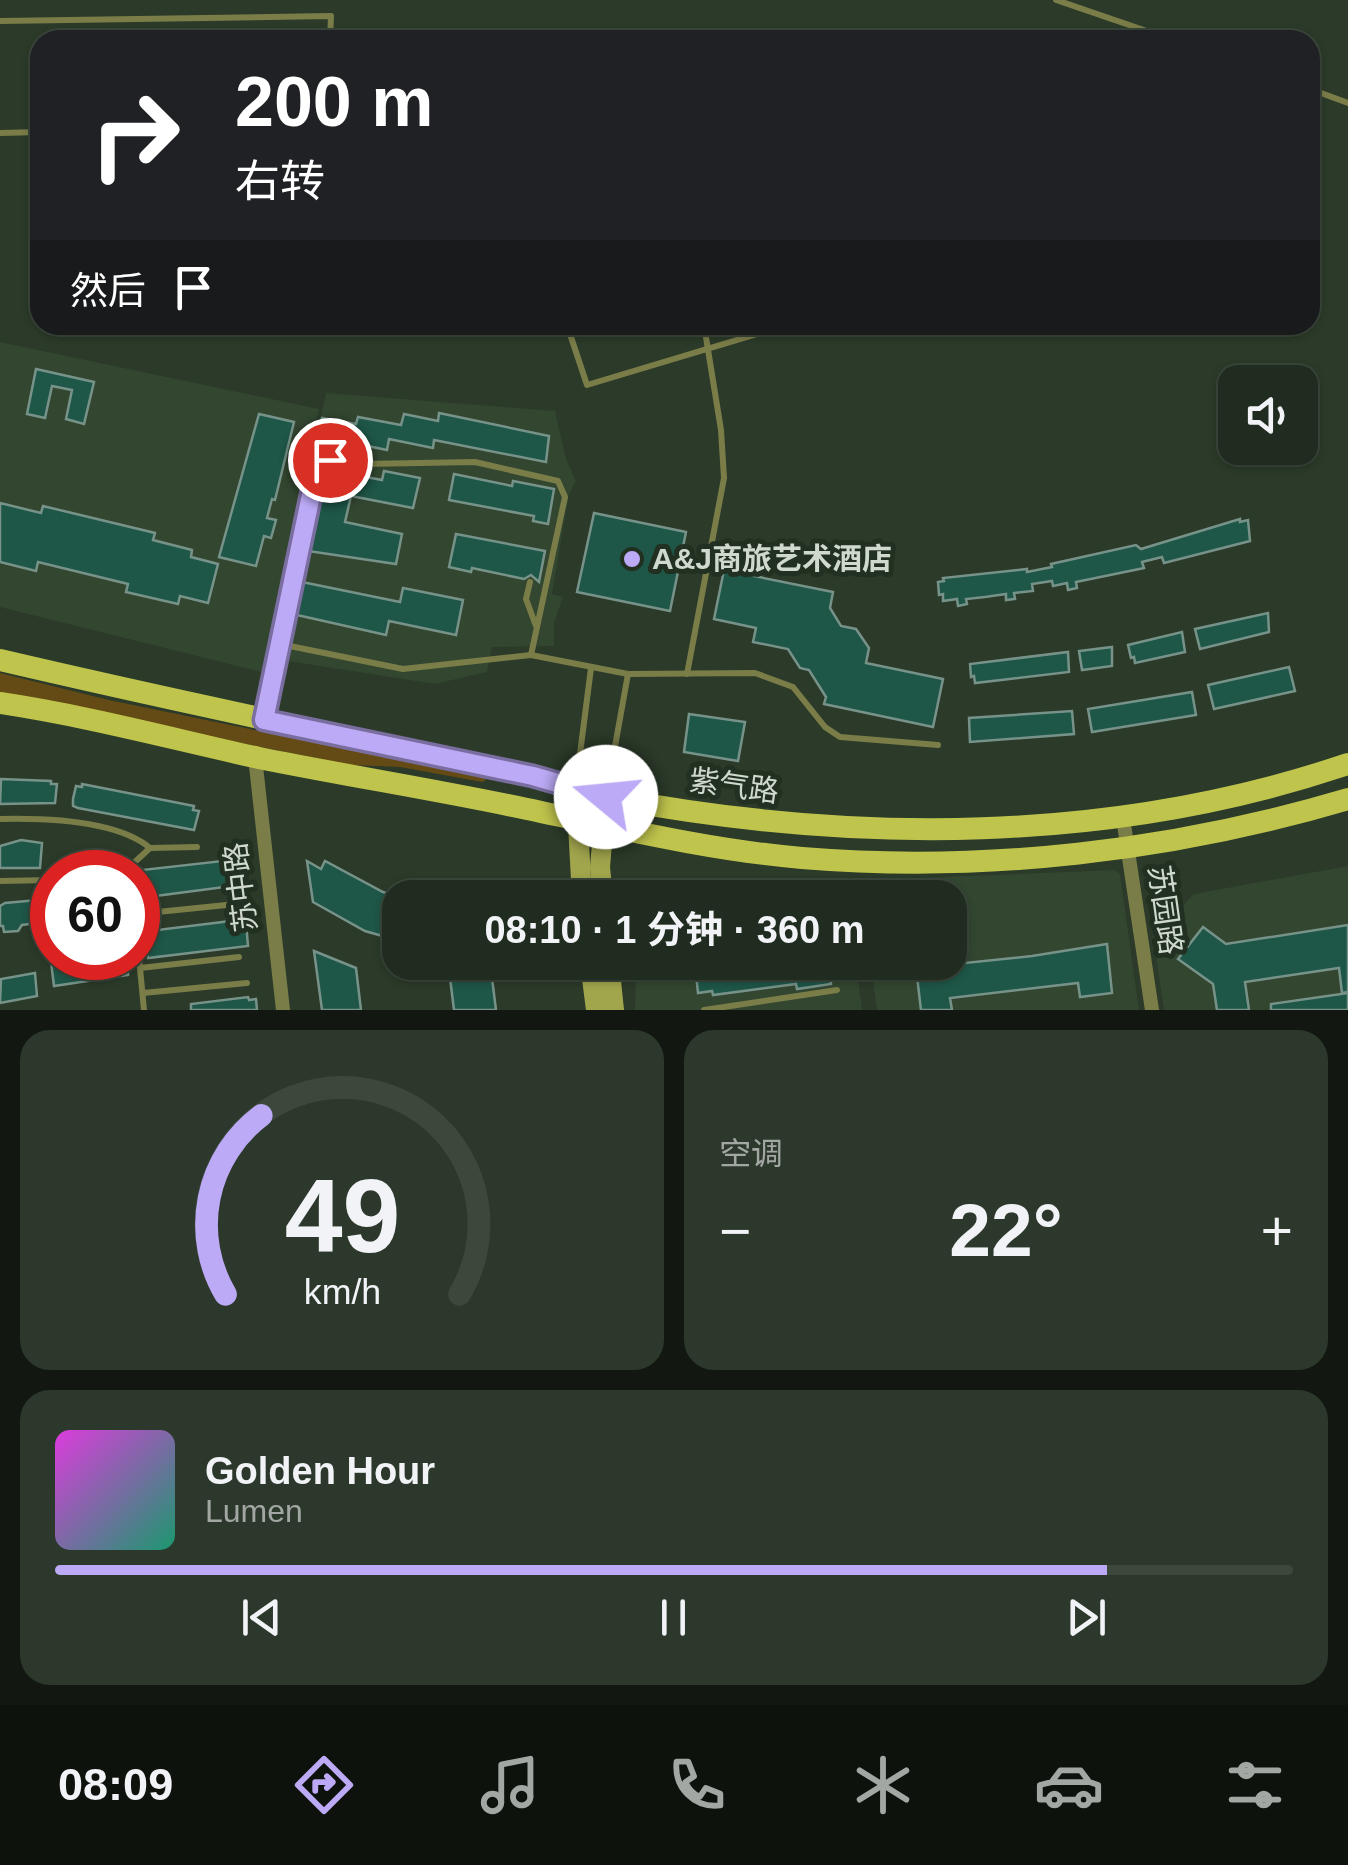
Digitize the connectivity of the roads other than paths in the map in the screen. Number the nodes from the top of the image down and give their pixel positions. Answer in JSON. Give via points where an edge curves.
{"nodes":[{"id":1,"x":1056,"y":0,"type":"edge"},
{"id":2,"x":0,"y":21,"type":"edge"},
{"id":3,"x":330,"y":30,"type":"edge"},
{"id":4,"x":1144,"y":30,"type":"edge"},
{"id":5,"x":1320,"y":93,"type":"edge"},
{"id":6,"x":1348,"y":103,"type":"edge"},
{"id":7,"x":30,"y":132,"type":"edge"},
{"id":8,"x":0,"y":133,"type":"edge"},
{"id":9,"x":570,"y":335,"type":"edge"},
{"id":10,"x":705,"y":335,"type":"edge"},
{"id":11,"x":754,"y":335,"type":"edge"},
{"id":12,"x":707,"y":349,"type":"junction"},
{"id":13,"x":530,"y":582,"type":"dead end"},
{"id":14,"x":537,"y":628,"type":"junction"},
{"id":15,"x":280,"y":644,"type":"junction"},
{"id":16,"x":531,"y":655,"type":"junction"},
{"id":17,"x":0,"y":660,"type":"edge"},
{"id":18,"x":591,"y":668,"type":"junction"},
{"id":19,"x":628,"y":674,"type":"junction"},
{"id":20,"x":687,"y":674,"type":"junction"},
{"id":21,"x":0,"y":704,"type":"edge"},
{"id":22,"x":264,"y":720,"type":"junction"},
{"id":23,"x":938,"y":745,"type":"dead end"},
{"id":24,"x":255,"y":757,"type":"junction"},
{"id":25,"x":1348,"y":764,"type":"edge"},
{"id":26,"x":482,"y":765,"type":"junction"},
{"id":27,"x":576,"y":788,"type":"junction"},
{"id":28,"x":471,"y":797,"type":"junction"},
{"id":29,"x":606,"y":797,"type":"junction"},
{"id":30,"x":1348,"y":798,"type":"edge"},
{"id":31,"x":716,"y":816,"type":"junction"},
{"id":32,"x":1123,"y":818,"type":"junction"},
{"id":33,"x":0,"y":819,"type":"edge"},
{"id":34,"x":578,"y":820,"type":"junction"},
{"id":35,"x":602,"y":826,"type":"junction"},
{"id":36,"x":712,"y":845,"type":"junction"},
{"id":37,"x":150,"y":848,"type":"joint"},
{"id":38,"x":197,"y":848,"type":"dead end"},
{"id":39,"x":1128,"y":848,"type":"junction"},
{"id":40,"x":30,"y":880,"type":"edge"},
{"id":41,"x":581,"y":880,"type":"edge"},
{"id":42,"x":601,"y":880,"type":"edge"},
{"id":43,"x":0,"y":881,"type":"edge"},
{"id":44,"x":236,"y":904,"type":"dead end"},
{"id":45,"x":160,"y":912,"type":"edge"},
{"id":46,"x":239,"y":957,"type":"dead end"},
{"id":47,"x":160,"y":966,"type":"edge"},
{"id":48,"x":141,"y":980,"type":"edge"},
{"id":49,"x":592,"y":980,"type":"edge"},
{"id":50,"x":611,"y":980,"type":"edge"},
{"id":51,"x":247,"y":983,"type":"dead end"},
{"id":52,"x":838,"y":990,"type":"dead end"},
{"id":53,"x":142,"y":994,"type":"junction"},
{"id":54,"x":144,"y":1010,"type":"edge"},
{"id":55,"x":284,"y":1010,"type":"edge"},
{"id":56,"x":596,"y":1010,"type":"edge"},
{"id":57,"x":614,"y":1010,"type":"edge"},
{"id":58,"x":704,"y":1010,"type":"edge"},
{"id":59,"x":1152,"y":1010,"type":"edge"}],
"edges":[{"from":1,"to":4,"type":"lane"},
{"from":2,"to":3,"type":"lane","via":[[330,16]]},
{"from":5,"to":6,"type":"lane"},
{"from":7,"to":8,"type":"lane"},
{"from":9,"to":12,"type":"lane","via":[[587,385]]},
{"from":10,"to":12,"type":"lane"},
{"from":11,"to":12,"type":"lane"},
{"from":12,"to":20,"type":"lane","via":[[724,478]]},
{"from":13,"to":14,"type":"lane","via":[[528,609]]},
{"from":14,"to":15,"type":"lane","via":[[565,497],[558,481],[475,462],[337,460],[315,476]]},
{"from":14,"to":16,"type":"lane"},
{"from":15,"to":16,"type":"lane","via":[[404,669]]},
{"from":15,"to":22,"type":"lane"},
{"from":16,"to":18,"type":"lane"},
{"from":17,"to":22,"type":"main road","name":"紫气路"},
{"from":18,"to":19,"type":"lane"},
{"from":18,"to":27,"type":"lane"},
{"from":19,"to":20,"type":"lane"},
{"from":19,"to":29,"type":"lane"},
{"from":20,"to":23,"type":"lane","via":[[779,680],[840,737]]},
{"from":21,"to":24,"type":"main road","name":"紫气路"},
{"from":22,"to":26,"type":"main road","name":"紫气路"},
{"from":24,"to":28,"type":"main road","name":"紫气路"},
{"from":24,"to":55,"type":"street","name":"苏中路"},
{"from":25,"to":32,"type":"main road","name":"紫气路","via":[[1219,802]]},
{"from":26,"to":27,"type":"main road","name":"紫气路"},
{"from":26,"to":28,"type":"main road","via":[[490,783]]},
{"from":27,"to":29,"type":"main road","name":"紫气路"},
{"from":27,"to":34,"type":"street"},
{"from":28,"to":34,"type":"main road","name":"紫气路"},
{"from":29,"to":31,"type":"main road","name":"紫气路"},
{"from":29,"to":35,"type":"street"},
{"from":30,"to":39,"type":"main road","name":"紫气路"},
{"from":31,"to":32,"type":"main road","name":"紫气路","via":[[972,830]]},
{"from":31,"to":36,"type":"main road","via":[[704,830]]},
{"from":32,"to":39,"type":"street","name":"苏园路"},
{"from":33,"to":37,"type":"lane","via":[[115,830]]},
{"from":34,"to":35,"type":"main road","name":"紫气路"},
{"from":34,"to":41,"type":"street"},
{"from":35,"to":36,"type":"main road","name":"紫气路"},
{"from":35,"to":42,"type":"street"},
{"from":36,"to":39,"type":"main road","name":"紫气路","via":[[872,862]]},
{"from":37,"to":38,"type":"lane"},
{"from":39,"to":59,"type":"street","name":"苏园路"},
{"from":40,"to":43,"type":"lane"},
{"from":44,"to":45,"type":"lane"},
{"from":46,"to":47,"type":"lane"},
{"from":48,"to":53,"type":"lane"},
{"from":49,"to":56,"type":"street"},
{"from":50,"to":57,"type":"street"},
{"from":51,"to":53,"type":"lane"},
{"from":52,"to":58,"type":"lane"},
{"from":53,"to":54,"type":"lane"}]}
